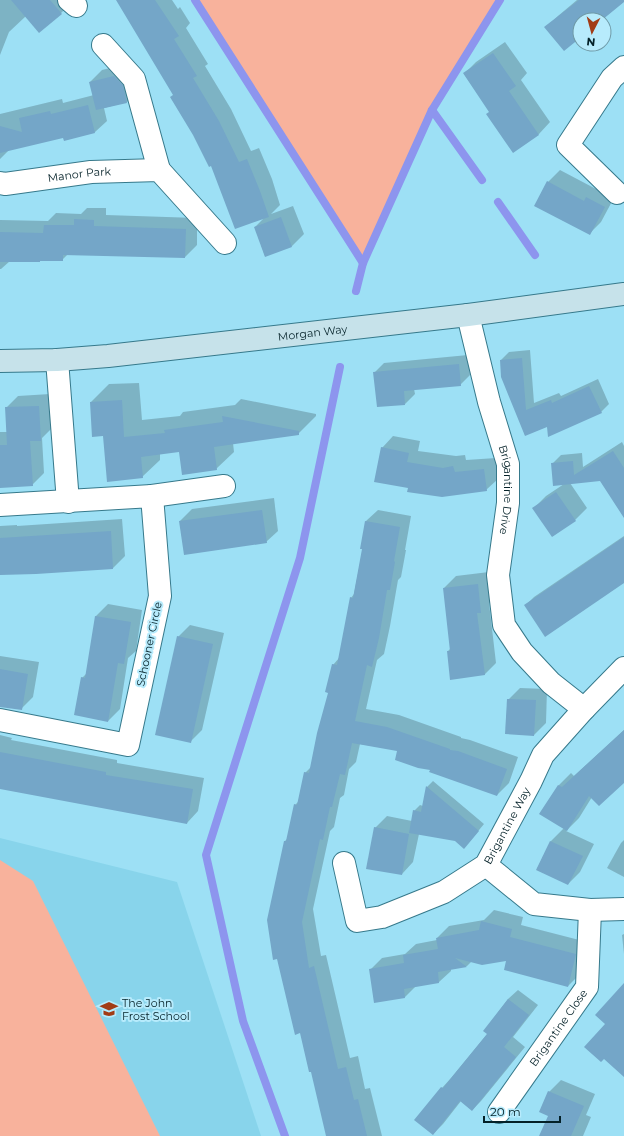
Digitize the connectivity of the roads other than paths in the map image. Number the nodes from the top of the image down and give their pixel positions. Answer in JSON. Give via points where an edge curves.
{"nodes":[{"id":1,"x":103,"y":45,"type":"dead end"},
{"id":2,"x":624,"y":67,"type":"edge"},
{"id":3,"x":159,"y":170,"type":"junction"},
{"id":4,"x":0,"y":183,"type":"edge"},
{"id":5,"x":617,"y":193,"type":"dead end"},
{"id":6,"x":225,"y":243,"type":"dead end"},
{"id":7,"x":624,"y":294,"type":"edge"},
{"id":8,"x":468,"y":315,"type":"junction"},
{"id":9,"x":58,"y":360,"type":"junction"},
{"id":10,"x":0,"y":362,"type":"edge"},
{"id":11,"x":224,"y":486,"type":"dead end"},
{"id":12,"x":152,"y":496,"type":"junction"},
{"id":13,"x":68,"y":502,"type":"junction"},
{"id":14,"x":0,"y":505,"type":"edge"},
{"id":15,"x":624,"y":668,"type":"edge"},
{"id":16,"x":584,"y":708,"type":"junction"},
{"id":17,"x":0,"y":720,"type":"edge"},
{"id":18,"x":344,"y":863,"type":"dead end"},
{"id":19,"x":486,"y":864,"type":"junction"},
{"id":20,"x":624,"y":909,"type":"edge"},
{"id":21,"x":590,"y":910,"type":"junction"},
{"id":22,"x":498,"y":1112,"type":"dead end"}],
"edges":[{"from":1,"to":3,"type":"street","via":[[134,79]]},
{"from":2,"to":5,"type":"street","via":[[612,78],[568,145]]},
{"from":3,"to":4,"type":"street","name":"Manor Park","via":[[91,172]]},
{"from":3,"to":6,"type":"street"},
{"from":7,"to":8,"type":"street","name":"Morgan Way"},
{"from":8,"to":9,"type":"street","name":"Morgan Way"},
{"from":8,"to":16,"type":"street","name":"Brigantine Drive","via":[[489,402],[508,464],[508,503],[498,574],[504,625],[522,652],[551,683]]},
{"from":9,"to":10,"type":"street","name":"Morgan Way"},
{"from":9,"to":13,"type":"street"},
{"from":11,"to":12,"type":"street"},
{"from":12,"to":13,"type":"street"},
{"from":12,"to":17,"type":"street","name":"Schooner Circle","via":[[160,596],[128,745]]},
{"from":13,"to":14,"type":"street"},
{"from":15,"to":16,"type":"street","name":"Brigantine Way"},
{"from":16,"to":19,"type":"street","name":"Brigantine Way","via":[[543,755]]},
{"from":18,"to":19,"type":"street","name":"Brigantine Way","via":[[357,921],[382,917],[444,892]]},
{"from":19,"to":21,"type":"street","via":[[534,904]]},
{"from":20,"to":21,"type":"street"},
{"from":21,"to":22,"type":"street","name":"Brigantine Close","via":[[587,987]]}]}
